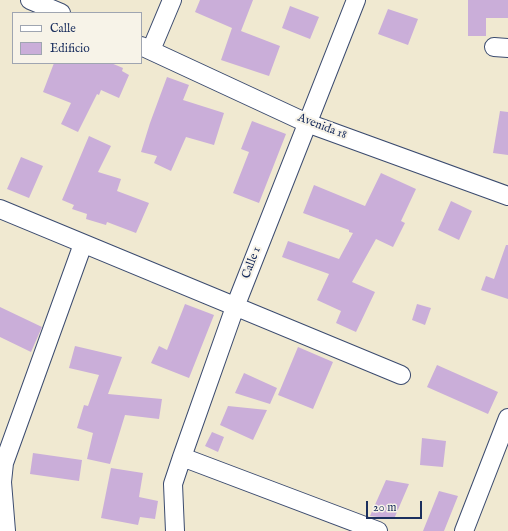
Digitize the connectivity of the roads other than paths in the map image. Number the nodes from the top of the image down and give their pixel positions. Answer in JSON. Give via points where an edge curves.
{"nodes":[{"id":1,"x":30,"y":0,"type":"edge"},
{"id":2,"x":172,"y":0,"type":"edge"},
{"id":3,"x":356,"y":0,"type":"edge"},
{"id":4,"x":59,"y":12,"type":"edge"},
{"id":5,"x":146,"y":48,"type":"edge"},
{"id":6,"x":307,"y":123,"type":"junction"},
{"id":7,"x":508,"y":196,"type":"edge"},
{"id":8,"x":0,"y":208,"type":"edge"},
{"id":9,"x":84,"y":244,"type":"junction"},
{"id":10,"x":235,"y":307,"type":"junction"},
{"id":11,"x":402,"y":376,"type":"dead end"},
{"id":12,"x":508,"y":418,"type":"edge"},
{"id":13,"x":182,"y":457,"type":"junction"},
{"id":14,"x":2,"y":463,"type":"edge"},
{"id":15,"x":6,"y":531,"type":"edge"},
{"id":16,"x":175,"y":531,"type":"edge"},
{"id":17,"x":378,"y":531,"type":"edge"},
{"id":18,"x":464,"y":531,"type":"edge"}],
"edges":[{"from":1,"to":4,"type":"street"},
{"from":2,"to":5,"type":"street"},
{"from":3,"to":6,"type":"street","name":"Calle 1"},
{"from":5,"to":6,"type":"street","name":"Avenida 18"},
{"from":6,"to":7,"type":"street","name":"Avenida 18"},
{"from":6,"to":10,"type":"street","name":"Calle 1"},
{"from":8,"to":9,"type":"street"},
{"from":9,"to":10,"type":"street"},
{"from":9,"to":14,"type":"street"},
{"from":10,"to":11,"type":"street"},
{"from":10,"to":13,"type":"street","name":"Calle 1"},
{"from":12,"to":18,"type":"street"},
{"from":13,"to":16,"type":"street","name":"Calle 1","via":[[173,484]]},
{"from":13,"to":17,"type":"street"},
{"from":14,"to":15,"type":"street"}]}
